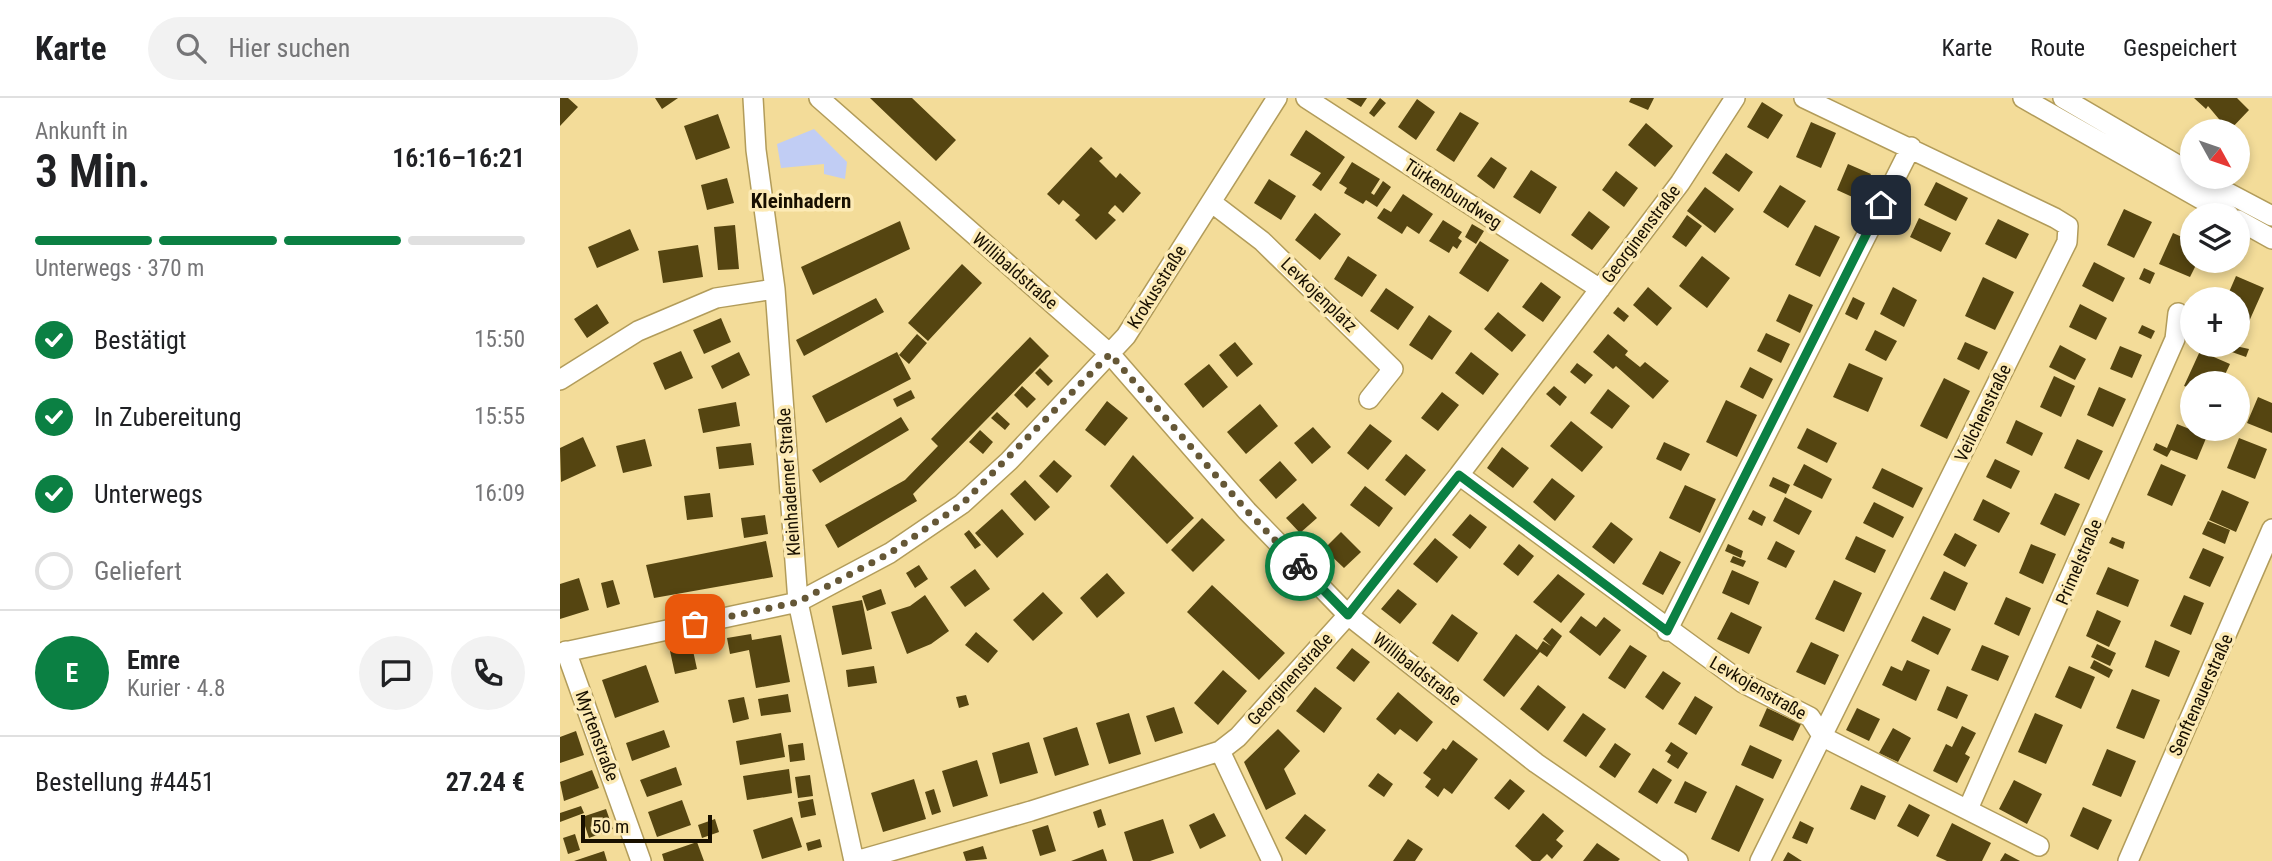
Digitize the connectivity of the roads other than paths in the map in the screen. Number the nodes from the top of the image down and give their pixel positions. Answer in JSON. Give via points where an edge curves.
{"nodes":[{"id":1,"x":753,"y":98,"type":"edge"},
{"id":2,"x":819,"y":98,"type":"edge"},
{"id":3,"x":1277,"y":98,"type":"edge"},
{"id":4,"x":1306,"y":98,"type":"edge"},
{"id":5,"x":1735,"y":98,"type":"edge"},
{"id":6,"x":1804,"y":98,"type":"edge"},
{"id":7,"x":2022,"y":98,"type":"edge"},
{"id":8,"x":2063,"y":98,"type":"edge"},
{"id":9,"x":1911,"y":147,"type":"junction"},
{"id":10,"x":2180,"y":166,"type":"edge"},
{"id":11,"x":2221,"y":189,"type":"edge"},
{"id":12,"x":1211,"y":202,"type":"junction"},
{"id":13,"x":2208,"y":203,"type":"edge"},
{"id":14,"x":2272,"y":216,"type":"edge"},
{"id":15,"x":2250,"y":227,"type":"edge"},
{"id":16,"x":2272,"y":239,"type":"edge"},
{"id":17,"x":775,"y":289,"type":"junction"},
{"id":18,"x":1600,"y":289,"type":"junction"},
{"id":19,"x":2178,"y":313,"type":"dead end"},
{"id":20,"x":1110,"y":354,"type":"junction"},
{"id":21,"x":560,"y":380,"type":"edge"},
{"id":22,"x":1369,"y":399,"type":"dead end"},
{"id":23,"x":1459,"y":475,"type":"junction"},
{"id":24,"x":2272,"y":529,"type":"edge"},
{"id":25,"x":798,"y":602,"type":"junction"},
{"id":26,"x":1348,"y":615,"type":"junction"},
{"id":27,"x":1667,"y":631,"type":"junction"},
{"id":28,"x":563,"y":652,"type":"edge"},
{"id":29,"x":1823,"y":737,"type":"junction"},
{"id":30,"x":1220,"y":751,"type":"junction"},
{"id":31,"x":1968,"y":808,"type":"junction"},
{"id":32,"x":2039,"y":846,"type":"dead end"},
{"id":33,"x":642,"y":861,"type":"edge"},
{"id":34,"x":855,"y":861,"type":"edge"},
{"id":35,"x":1272,"y":861,"type":"edge"},
{"id":36,"x":1678,"y":861,"type":"edge"},
{"id":37,"x":1760,"y":861,"type":"edge"},
{"id":38,"x":2128,"y":861,"type":"edge"}],
"edges":[{"from":1,"to":17,"type":"street","name":"Kleinhaderner Straße"},
{"from":2,"to":20,"type":"street","name":"Willibaldstraße"},
{"from":3,"to":12,"type":"street","name":"Krokusstraße"},
{"from":4,"to":18,"type":"street","name":"Türkenbundweg"},
{"from":5,"to":18,"type":"street","name":"Georginenstraße","via":[[1680,183]]},
{"from":6,"to":9,"type":"street","name":"Veilchenstraße"},
{"from":7,"to":13,"type":"street"},
{"from":8,"to":10,"type":"street"},
{"from":9,"to":27,"type":"street"},
{"from":9,"to":29,"type":"street","name":"Veilchenstraße","via":[[2068,226],[2067,243]]},
{"from":11,"to":14,"type":"street"},
{"from":12,"to":20,"type":"street","name":"Krokusstraße"},
{"from":12,"to":22,"type":"street","name":"Levkojenplatz","via":[[1271,250],[1393,369]]},
{"from":15,"to":16,"type":"street"},
{"from":17,"to":21,"type":"street","via":[[716,298],[649,326]]},
{"from":17,"to":25,"type":"street","name":"Kleinhaderner Straße"},
{"from":18,"to":23,"type":"street","name":"Georginenstraße"},
{"from":19,"to":31,"type":"street","name":"Primelstraße","via":[[2175,339]]},
{"from":20,"to":25,"type":"street","name":"Krokusstraße","via":[[962,504],[890,553]]},
{"from":20,"to":26,"type":"street","name":"Willibaldstraße","via":[[1247,511]]},
{"from":23,"to":26,"type":"street","name":"Georginenstraße"},
{"from":23,"to":27,"type":"street","name":"Levkojenstraße"},
{"from":24,"to":38,"type":"street","name":"Senftenauerstraße"},
{"from":25,"to":28,"type":"street","name":"Krokusstraße"},
{"from":25,"to":34,"type":"street","name":"Kleinhaderner Straße"},
{"from":26,"to":30,"type":"street","name":"Georginenstraße","via":[[1238,737]]},
{"from":26,"to":36,"type":"street","name":"Willibaldstraße","via":[[1536,762]]},
{"from":27,"to":29,"type":"street","name":"Levkojenstraße","via":[[1743,683],[1811,717]]},
{"from":28,"to":33,"type":"street","name":"Myrtenstraße"},
{"from":29,"to":31,"type":"street","name":"Levkojenstraße"},
{"from":29,"to":37,"type":"street","name":"Veilchenstraße"},
{"from":30,"to":34,"type":"street","name":"Georginenstraße"},
{"from":30,"to":35,"type":"street"},
{"from":31,"to":32,"type":"street","name":"Levkojenstraße"}]}
